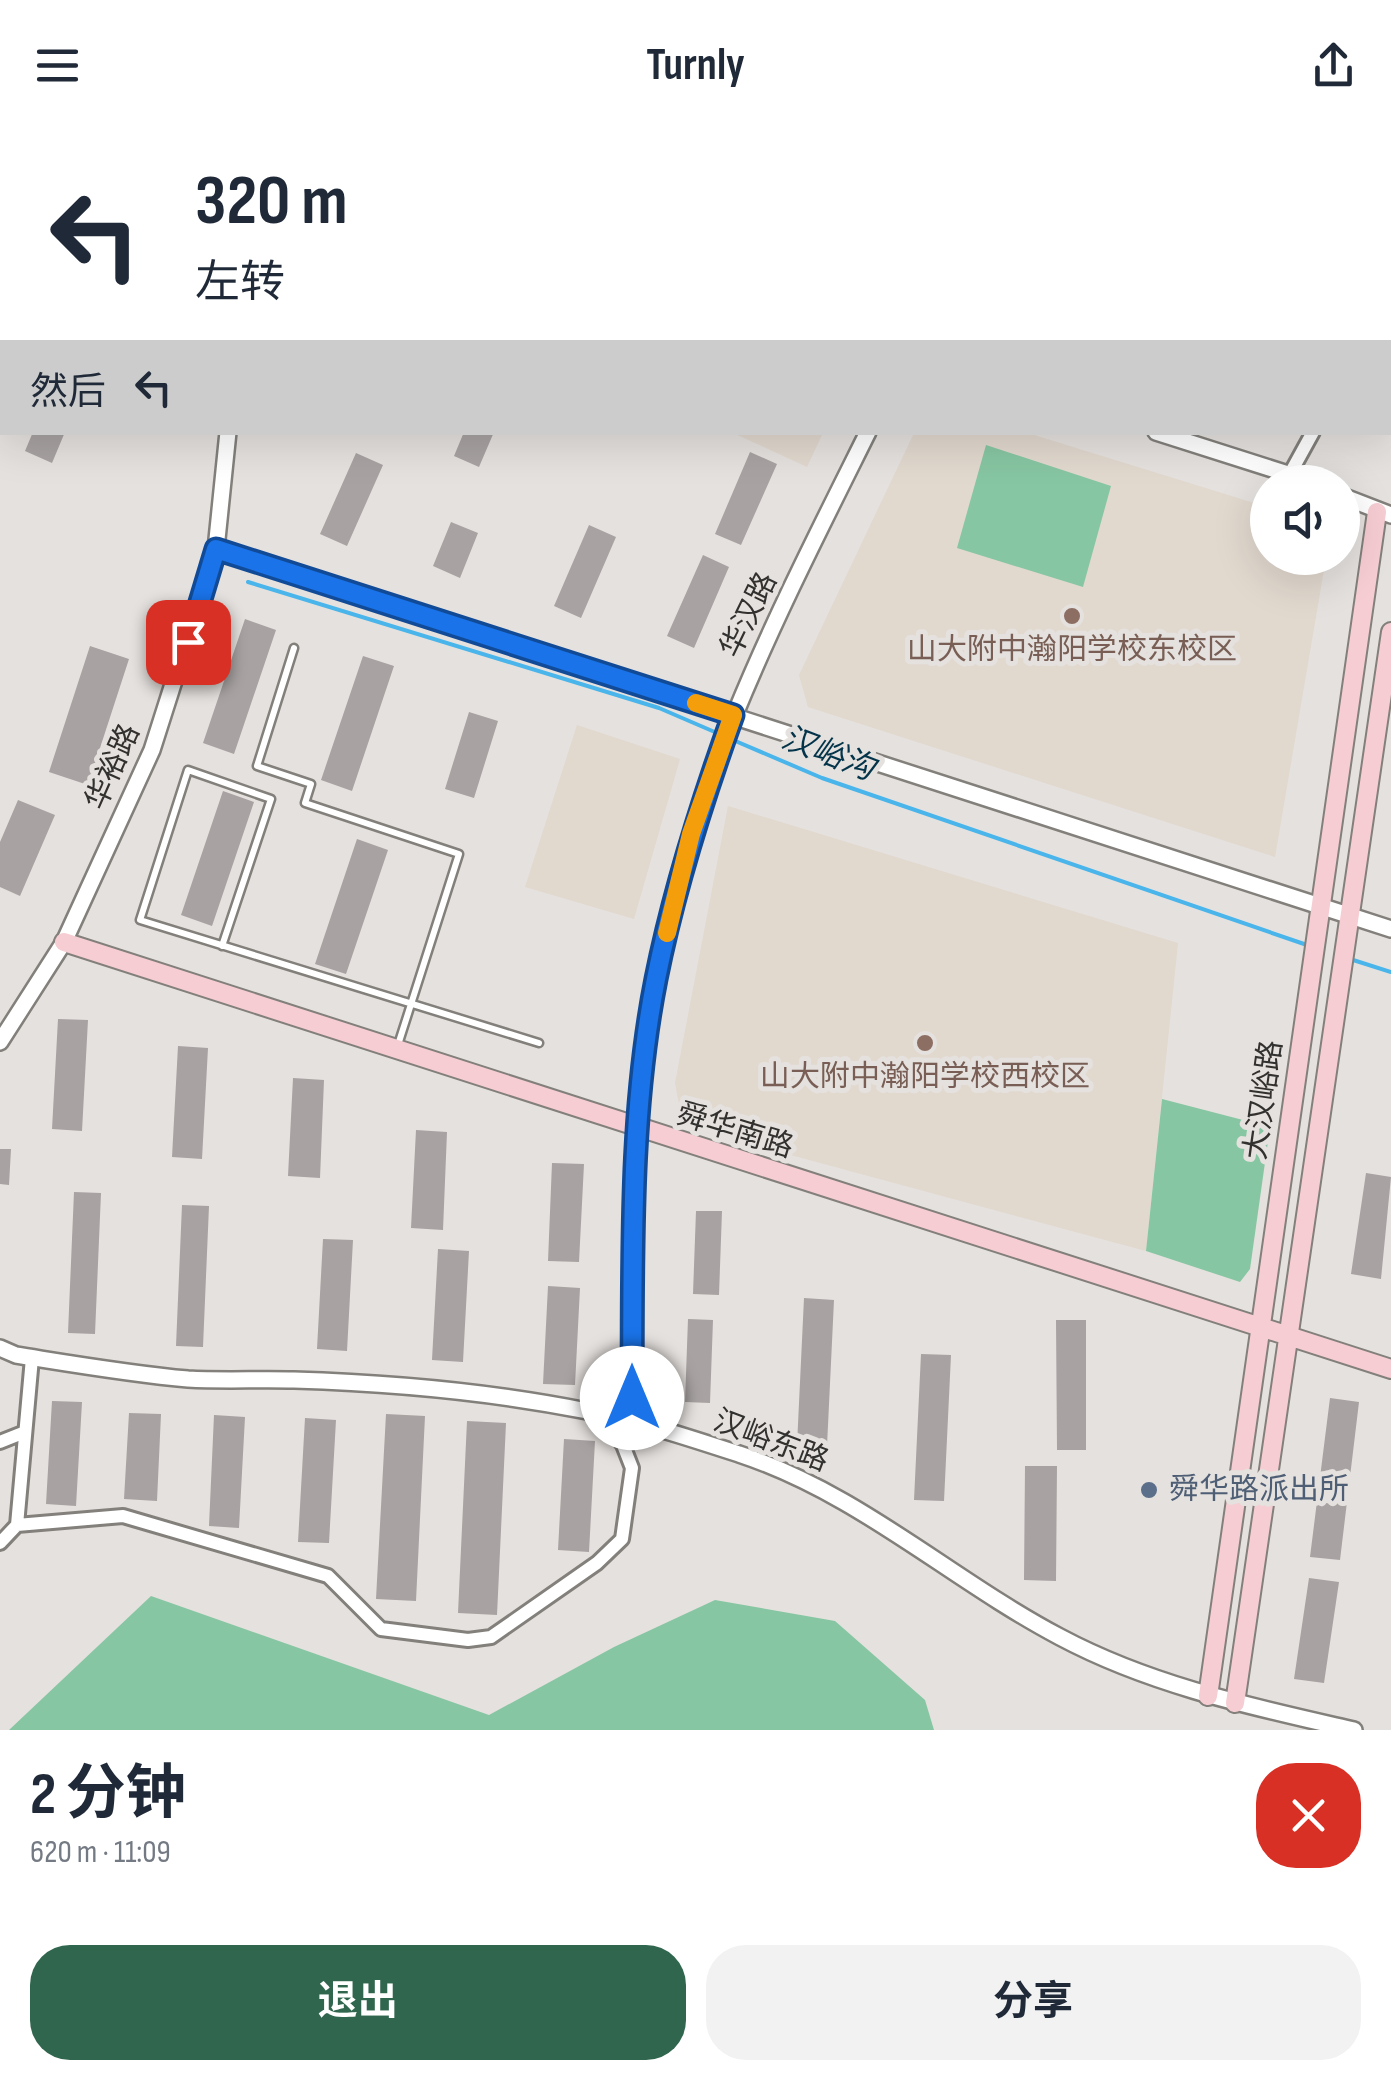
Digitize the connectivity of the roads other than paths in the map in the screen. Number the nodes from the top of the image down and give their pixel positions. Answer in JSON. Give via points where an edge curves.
{"nodes":[{"id":1,"x":228,"y":435,"type":"edge"},
{"id":2,"x":867,"y":435,"type":"edge"},
{"id":3,"x":1166,"y":435,"type":"edge"},
{"id":4,"x":1311,"y":435,"type":"edge"},
{"id":5,"x":1267,"y":465,"type":"edge"},
{"id":6,"x":1295,"y":465,"type":"edge"},
{"id":7,"x":1360,"y":504,"type":"edge"},
{"id":8,"x":1384,"y":514,"type":"edge"},
{"id":9,"x":216,"y":549,"type":"junction"},
{"id":10,"x":1391,"y":632,"type":"edge"},
{"id":11,"x":294,"y":648,"type":"dead end"},
{"id":12,"x":728,"y":729,"type":"junction"},
{"id":13,"x":1319,"y":904,"type":"junction"},
{"id":14,"x":1350,"y":914,"type":"junction"},
{"id":15,"x":1391,"y":929,"type":"edge"},
{"id":16,"x":64,"y":942,"type":"junction"},
{"id":17,"x":222,"y":946,"type":"junction"},
{"id":18,"x":411,"y":1004,"type":"junction"},
{"id":19,"x":0,"y":1042,"type":"edge"},
{"id":20,"x":540,"y":1044,"type":"dead end"},
{"id":21,"x":396,"y":1050,"type":"junction"},
{"id":22,"x":638,"y":1129,"type":"junction"},
{"id":23,"x":1260,"y":1328,"type":"junction"},
{"id":24,"x":1288,"y":1339,"type":"junction"},
{"id":25,"x":0,"y":1348,"type":"edge"},
{"id":26,"x":32,"y":1358,"type":"junction"},
{"id":27,"x":1391,"y":1369,"type":"edge"},
{"id":28,"x":600,"y":1414,"type":"junction"},
{"id":29,"x":632,"y":1422,"type":"junction"},
{"id":30,"x":25,"y":1432,"type":"junction"},
{"id":31,"x":0,"y":1442,"type":"edge"},
{"id":32,"x":17,"y":1525,"type":"junction"},
{"id":33,"x":0,"y":1543,"type":"edge"},
{"id":34,"x":1208,"y":1696,"type":"junction"},
{"id":35,"x":1234,"y":1703,"type":"junction"},
{"id":36,"x":1354,"y":1730,"type":"edge"}],
"edges":[{"from":1,"to":9,"type":"street","name":"华裕路"},
{"from":2,"to":12,"type":"street","name":"华汉路"},
{"from":3,"to":5,"type":"street"},
{"from":4,"to":6,"type":"street"},
{"from":7,"to":8,"type":"street"},
{"from":8,"to":13,"type":"main road","name":"大汉峪路"},
{"from":9,"to":12,"type":"street"},
{"from":9,"to":16,"type":"street","name":"华裕路","via":[[152,750]]},
{"from":10,"to":14,"type":"main road","name":"大汉峪路"},
{"from":11,"to":18,"type":"lane","via":[[257,766],[312,784],[305,803],[460,854]]},
{"from":12,"to":13,"type":"street"},
{"from":12,"to":22,"type":"street","name":"华汉路","via":[[691,834],[656,980]]},
{"from":13,"to":14,"type":"street"},
{"from":13,"to":23,"type":"main road","name":"大汉峪路"},
{"from":14,"to":15,"type":"street"},
{"from":14,"to":24,"type":"main road","name":"大汉峪路"},
{"from":16,"to":19,"type":"street","name":"华裕路"},
{"from":16,"to":21,"type":"main road","name":"舜华南路"},
{"from":17,"to":17,"type":"lane","via":[[140,920],[188,770],[271,799]]},
{"from":17,"to":18,"type":"lane"},
{"from":18,"to":20,"type":"lane"},
{"from":18,"to":21,"type":"lane"},
{"from":21,"to":22,"type":"main road","name":"舜华南路"},
{"from":22,"to":23,"type":"main road","name":"舜华南路"},
{"from":22,"to":29,"type":"street","name":"华汉路"},
{"from":23,"to":24,"type":"main road","name":"舜华南路"},
{"from":23,"to":34,"type":"main road","name":"大汉峪路"},
{"from":24,"to":27,"type":"main road","name":"舜华南路"},
{"from":24,"to":35,"type":"main road","name":"大汉峪路"},
{"from":25,"to":26,"type":"street","name":"汉峪东路"},
{"from":26,"to":28,"type":"street","name":"汉峪东路","via":[[189,1378],[457,1393]]},
{"from":26,"to":30,"type":"street"},
{"from":28,"to":29,"type":"street","name":"汉峪东路"},
{"from":28,"to":32,"type":"street","via":[[632,1468],[622,1539],[491,1636],[468,1640],[381,1629],[328,1576],[123,1516]]},
{"from":29,"to":34,"type":"street","name":"汉峪东路","via":[[818,1485],[1056,1635]]},
{"from":30,"to":31,"type":"street"},
{"from":30,"to":32,"type":"street"},
{"from":32,"to":33,"type":"street"},
{"from":34,"to":35,"type":"street","name":"汉峪东路"},
{"from":35,"to":36,"type":"street","name":"汉峪东路"}]}
